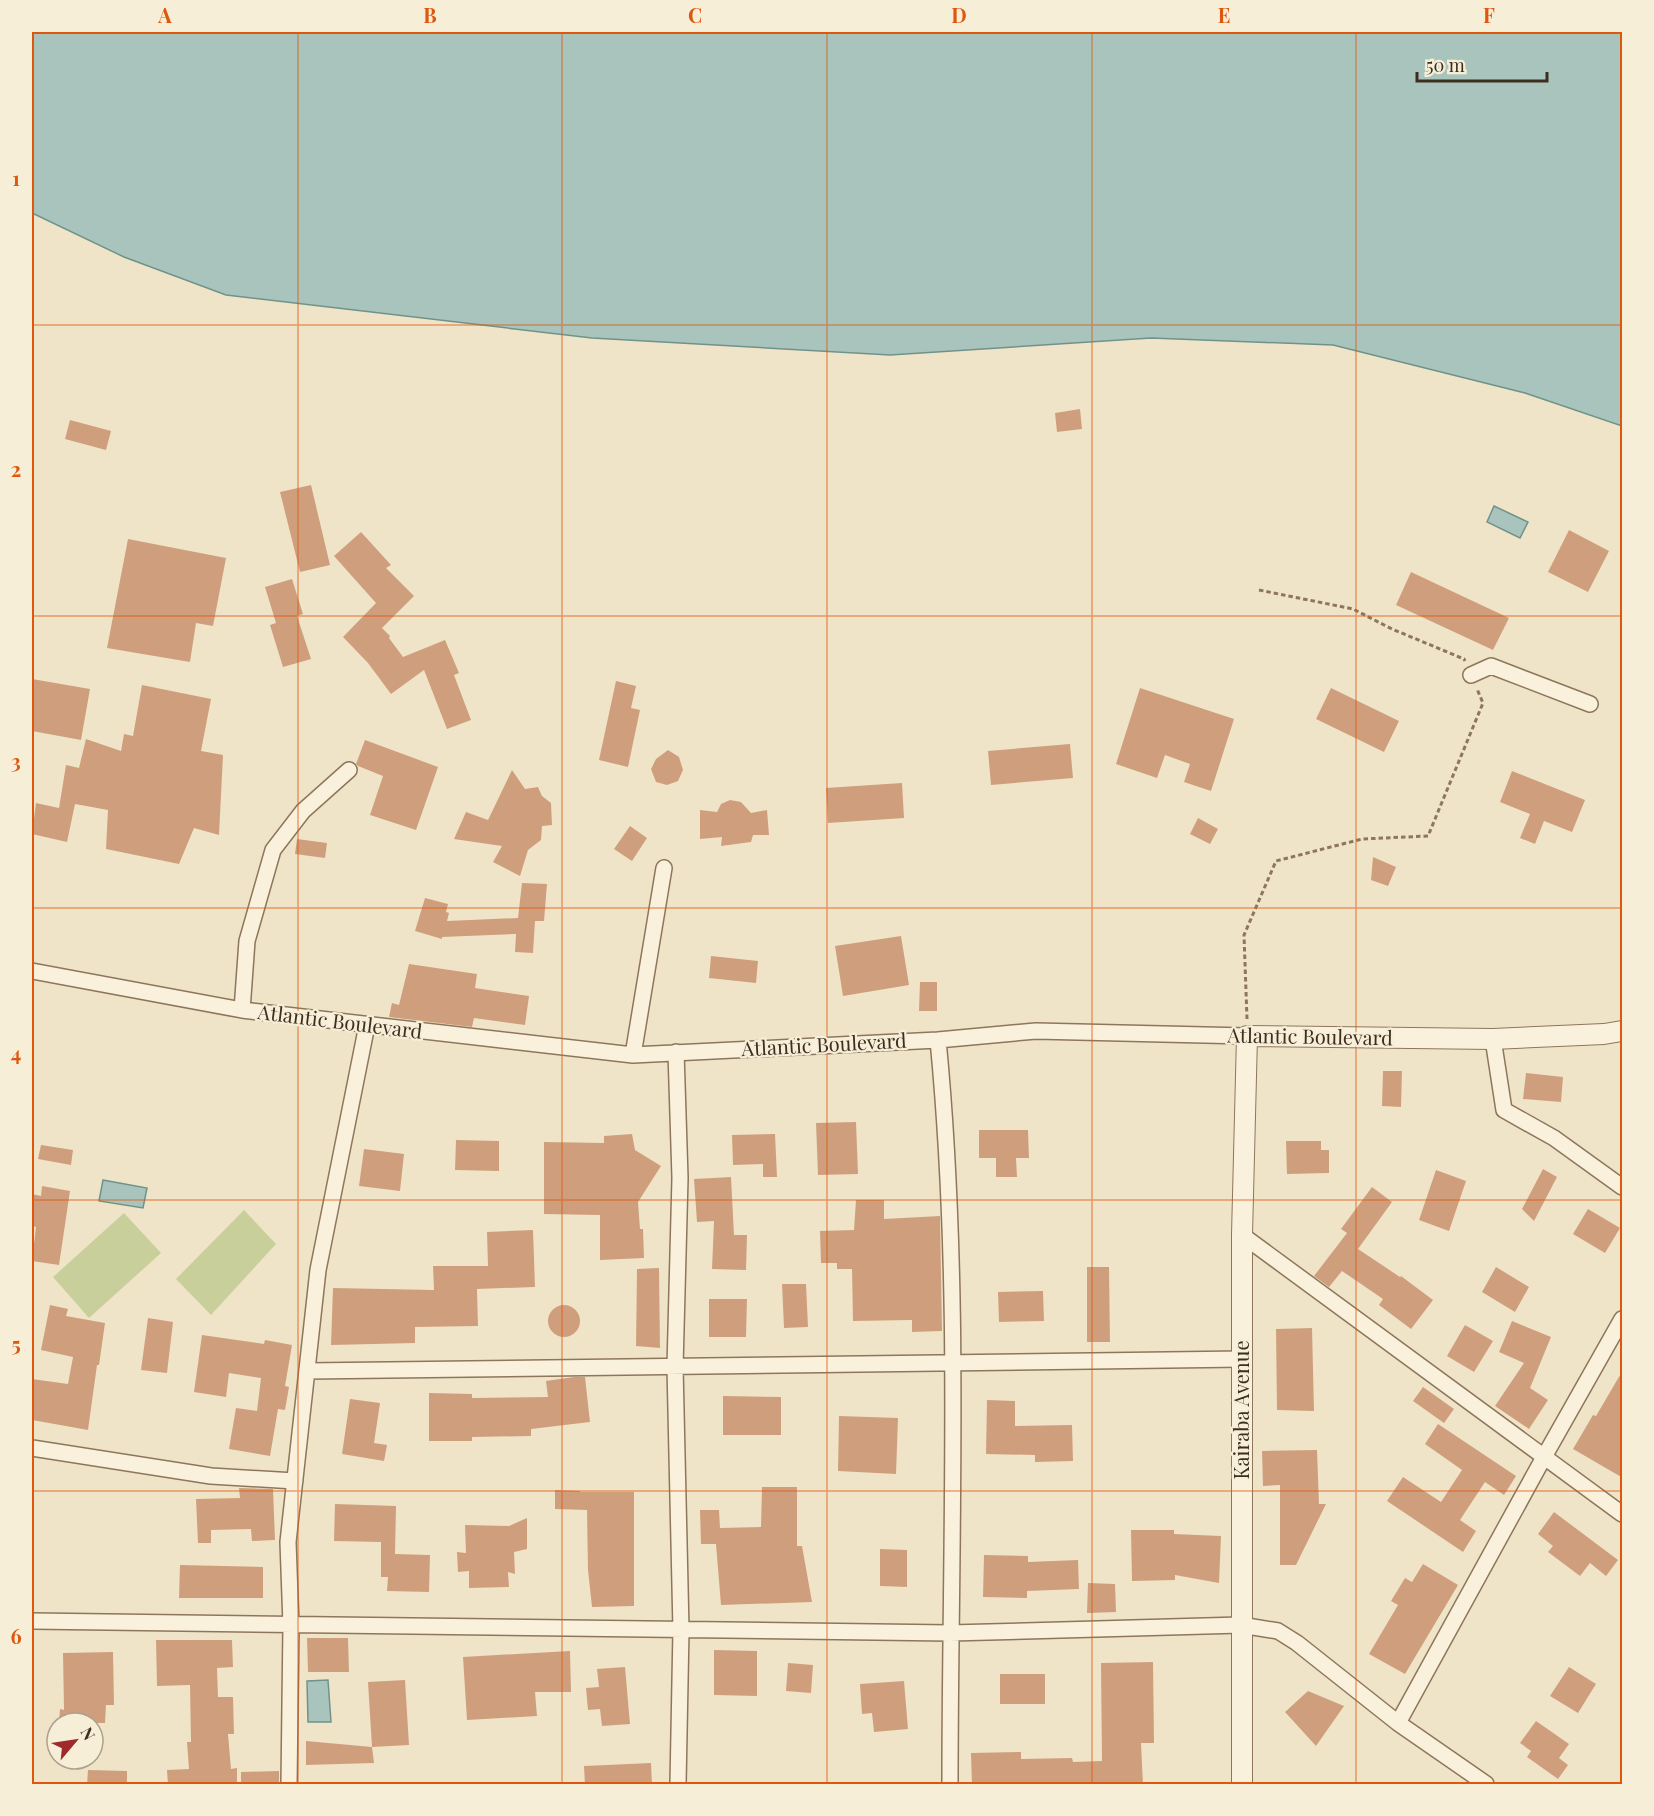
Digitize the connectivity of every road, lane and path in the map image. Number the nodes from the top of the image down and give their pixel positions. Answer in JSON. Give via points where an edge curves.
{"nodes":[{"id":1,"x":1259,"y":590,"type":"dead end"},
{"id":2,"x":1471,"y":675,"type":"junction"},
{"id":3,"x":1590,"y":704,"type":"dead end"},
{"id":4,"x":348,"y":770,"type":"dead end"},
{"id":5,"x":664,"y":868,"type":"dead end"},
{"id":6,"x":32,"y":970,"type":"edge"},
{"id":7,"x":242,"y":1010,"type":"junction"},
{"id":8,"x":367,"y":1025,"type":"junction"},
{"id":9,"x":1623,"y":1030,"type":"edge"},
{"id":10,"x":1247,"y":1036,"type":"junction"},
{"id":11,"x":1493,"y":1039,"type":"junction"},
{"id":12,"x":939,"y":1040,"type":"junction"},
{"id":13,"x":676,"y":1052,"type":"junction"},
{"id":14,"x":633,"y":1055,"type":"junction"},
{"id":15,"x":1623,"y":1187,"type":"edge"},
{"id":16,"x":1242,"y":1235,"type":"junction"},
{"id":17,"x":1623,"y":1318,"type":"edge"},
{"id":18,"x":1243,"y":1359,"type":"junction"},
{"id":19,"x":954,"y":1363,"type":"junction"},
{"id":20,"x":675,"y":1367,"type":"junction"},
{"id":21,"x":307,"y":1371,"type":"junction"},
{"id":22,"x":32,"y":1448,"type":"edge"},
{"id":23,"x":1544,"y":1457,"type":"junction"},
{"id":24,"x":295,"y":1481,"type":"junction"},
{"id":25,"x":1623,"y":1514,"type":"edge"},
{"id":26,"x":32,"y":1621,"type":"edge"},
{"id":27,"x":291,"y":1625,"type":"junction"},
{"id":28,"x":1241,"y":1625,"type":"junction"},
{"id":29,"x":681,"y":1629,"type":"junction"},
{"id":30,"x":950,"y":1633,"type":"junction"},
{"id":31,"x":1398,"y":1723,"type":"junction"},
{"id":32,"x":289,"y":1785,"type":"edge"},
{"id":33,"x":678,"y":1785,"type":"edge"},
{"id":34,"x":950,"y":1785,"type":"edge"},
{"id":35,"x":1242,"y":1785,"type":"edge"},
{"id":36,"x":1486,"y":1785,"type":"edge"}],
"edges":[{"from":1,"to":2,"type":"path","via":[[1353,609],[1464,659]]},
{"from":2,"to":3,"type":"street","via":[[1491,666]]},
{"from":2,"to":10,"type":"path","via":[[1483,704],[1428,836],[1362,838],[1276,861],[1244,935]]},
{"from":4,"to":7,"type":"street","via":[[303,811],[273,850],[247,941]]},
{"from":5,"to":14,"type":"street"},
{"from":6,"to":7,"type":"street","name":"Atlantic Boulevard"},
{"from":7,"to":8,"type":"street","name":"Atlantic Boulevard"},
{"from":8,"to":14,"type":"street","name":"Atlantic Boulevard"},
{"from":8,"to":21,"type":"street","via":[[318,1270]]},
{"from":9,"to":11,"type":"street","name":"Atlantic Boulevard"},
{"from":10,"to":11,"type":"street","name":"Atlantic Boulevard"},
{"from":10,"to":12,"type":"street","name":"Atlantic Boulevard","via":[[1036,1031]]},
{"from":10,"to":16,"type":"street","name":"Kairaba Avenue"},
{"from":11,"to":15,"type":"street","via":[[1504,1110],[1554,1138]]},
{"from":12,"to":13,"type":"street","name":"Atlantic Boulevard"},
{"from":12,"to":19,"type":"street"},
{"from":13,"to":14,"type":"street","name":"Atlantic Boulevard"},
{"from":13,"to":20,"type":"street","via":[[680,1178]]},
{"from":16,"to":18,"type":"street","name":"Kairaba Avenue"},
{"from":16,"to":23,"type":"street"},
{"from":17,"to":23,"type":"street"},
{"from":18,"to":19,"type":"street"},
{"from":18,"to":28,"type":"street","name":"Kairaba Avenue"},
{"from":19,"to":20,"type":"street"},
{"from":19,"to":30,"type":"street"},
{"from":20,"to":21,"type":"street"},
{"from":20,"to":29,"type":"street"},
{"from":21,"to":24,"type":"street"},
{"from":22,"to":24,"type":"street","via":[[211,1476]]},
{"from":23,"to":25,"type":"street"},
{"from":23,"to":31,"type":"street"},
{"from":24,"to":27,"type":"street","via":[[288,1542]]},
{"from":26,"to":27,"type":"street"},
{"from":27,"to":29,"type":"street"},
{"from":27,"to":32,"type":"street"},
{"from":28,"to":30,"type":"street"},
{"from":28,"to":31,"type":"street","via":[[1278,1631]]},
{"from":28,"to":35,"type":"street","name":"Kairaba Avenue"},
{"from":29,"to":30,"type":"street"},
{"from":29,"to":33,"type":"street"},
{"from":30,"to":34,"type":"street"},
{"from":31,"to":36,"type":"street"}]}
